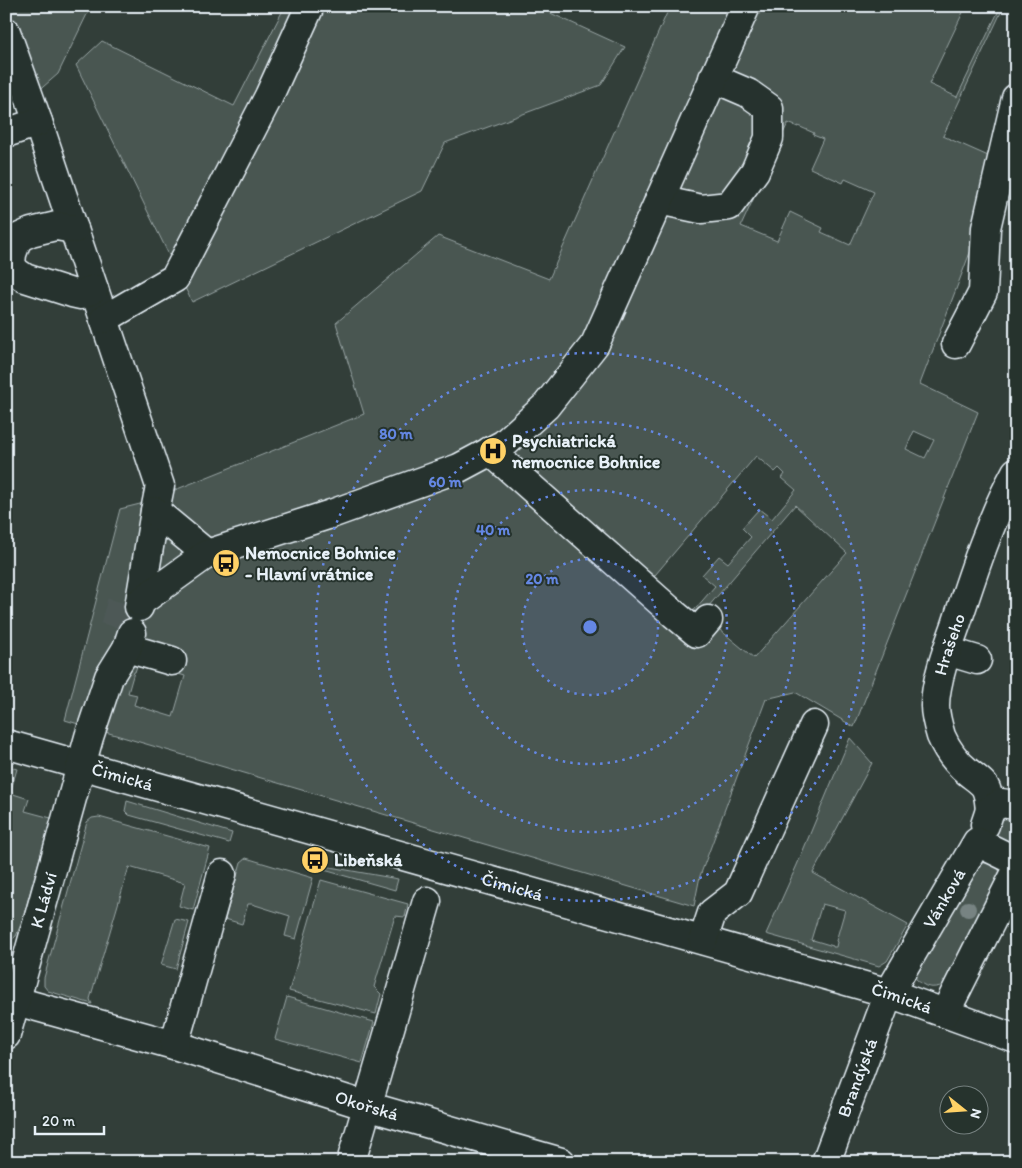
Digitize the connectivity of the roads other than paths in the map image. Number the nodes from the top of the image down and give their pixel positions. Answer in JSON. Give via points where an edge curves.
{"nodes":[{"id":1,"x":310,"y":6,"type":"edge"},
{"id":2,"x":746,"y":6,"type":"edge"},
{"id":3,"x":6,"y":32,"type":"edge"},
{"id":4,"x":713,"y":78,"type":"junction"},
{"id":5,"x":1016,"y":98,"type":"edge"},
{"id":6,"x":38,"y":122,"type":"junction"},
{"id":7,"x":6,"y":134,"type":"edge"},
{"id":8,"x":659,"y":200,"type":"junction"},
{"id":9,"x":74,"y":229,"type":"junction"},
{"id":10,"x":94,"y":289,"type":"junction"},
{"id":11,"x":104,"y":319,"type":"junction"},
{"id":12,"x":956,"y":344,"type":"dead end"},
{"id":13,"x":490,"y":451,"type":"junction"},
{"id":14,"x":1016,"y":472,"type":"edge"},
{"id":15,"x":155,"y":512,"type":"junction"},
{"id":16,"x":207,"y":554,"type":"junction"},
{"id":17,"x":129,"y":620,"type":"junction"},
{"id":18,"x":708,"y":620,"type":"dead end"},
{"id":19,"x":947,"y":651,"type":"junction"},
{"id":20,"x":977,"y":660,"type":"dead end"},
{"id":21,"x":172,"y":661,"type":"dead end"},
{"id":22,"x":814,"y":725,"type":"dead end"},
{"id":23,"x":6,"y":744,"type":"edge"},
{"id":24,"x":80,"y":766,"type":"junction"},
{"id":25,"x":1003,"y":807,"type":"edge"},
{"id":26,"x":977,"y":842,"type":"junction"},
{"id":27,"x":1016,"y":861,"type":"edge"},
{"id":28,"x":1016,"y":872,"type":"edge"},
{"id":29,"x":222,"y":874,"type":"dead end"},
{"id":30,"x":427,"y":901,"type":"dead end"},
{"id":31,"x":703,"y":940,"type":"junction"},
{"id":32,"x":15,"y":983,"type":"edge"},
{"id":33,"x":889,"y":993,"type":"junction"},
{"id":34,"x":944,"y":1013,"type":"junction"},
{"id":35,"x":6,"y":1035,"type":"edge"},
{"id":36,"x":1016,"y":1039,"type":"edge"},
{"id":37,"x":174,"y":1045,"type":"junction"},
{"id":38,"x":367,"y":1106,"type":"junction"},
{"id":39,"x":351,"y":1162,"type":"edge"},
{"id":40,"x":561,"y":1162,"type":"edge"},
{"id":41,"x":826,"y":1162,"type":"edge"}],
"edges":[{"from":1,"to":11,"type":"street","via":[[269,96],[175,278]]},
{"from":2,"to":4,"type":"street"},
{"from":3,"to":6,"type":"street","name":"K Ládví"},
{"from":4,"to":8,"type":"street"},
{"from":4,"to":8,"type":"street","via":[[748,93],[769,108],[769,138],[755,171],[729,206],[701,209]]},
{"from":5,"to":12,"type":"street","via":[[986,228],[983,292]]},
{"from":6,"to":7,"type":"street"},
{"from":6,"to":9,"type":"street","name":"K Ládví"},
{"from":8,"to":13,"type":"street","via":[[594,344],[546,406],[504,444]]},
{"from":9,"to":10,"type":"street","name":"K Ládví"},
{"from":9,"to":10,"type":"street","via":[[56,226],[20,237],[11,264],[25,278],[72,293],[81,294]]},
{"from":10,"to":11,"type":"street","name":"K Ládví"},
{"from":11,"to":15,"type":"street","name":"K Ládví","via":[[160,486]]},
{"from":13,"to":16,"type":"street","via":[[459,468]]},
{"from":13,"to":18,"type":"street","via":[[697,633]]},
{"from":14,"to":19,"type":"street","name":"Hrašeho","via":[[981,551]]},
{"from":15,"to":16,"type":"street"},
{"from":15,"to":17,"type":"street","name":"K Ládví"},
{"from":16,"to":17,"type":"street"},
{"from":17,"to":21,"type":"street"},
{"from":17,"to":24,"type":"street","name":"K Ládví","via":[[110,643],[108,677]]},
{"from":19,"to":20,"type":"street"},
{"from":19,"to":25,"type":"street","name":"Hrašeho","via":[[935,705],[941,736],[956,760]]},
{"from":22,"to":31,"type":"street","via":[[738,893],[712,913]]},
{"from":23,"to":24,"type":"street","name":"Čimická"},
{"from":24,"to":31,"type":"street","name":"Čimická"},
{"from":24,"to":32,"type":"street","name":"K Ládví"},
{"from":25,"to":26,"type":"street","name":"Vánková","via":[[986,824]]},
{"from":26,"to":27,"type":"street"},
{"from":26,"to":33,"type":"street","name":"Vánková","via":[[931,900]]},
{"from":28,"to":34,"type":"street"},
{"from":29,"to":37,"type":"street"},
{"from":30,"to":38,"type":"street"},
{"from":31,"to":33,"type":"street","name":"Čimická"},
{"from":32,"to":35,"type":"street","name":"K Ládví"},
{"from":32,"to":37,"type":"street","name":"Okořská"},
{"from":33,"to":34,"type":"street","name":"Čimická"},
{"from":33,"to":41,"type":"street","name":"Brandýská"},
{"from":34,"to":36,"type":"street","name":"Čimická"},
{"from":37,"to":38,"type":"street","name":"Okořská"},
{"from":38,"to":39,"type":"street"},
{"from":38,"to":40,"type":"street","name":"Okořská"}]}
